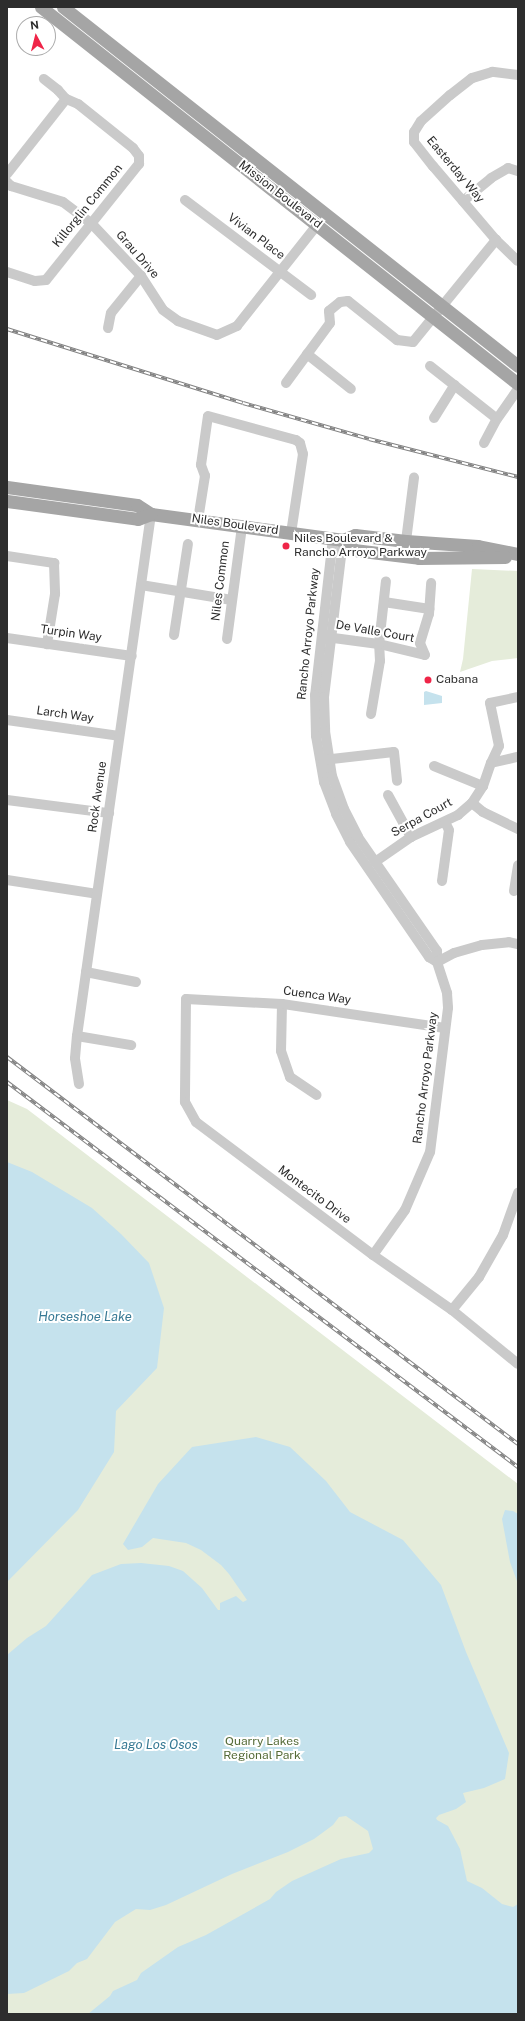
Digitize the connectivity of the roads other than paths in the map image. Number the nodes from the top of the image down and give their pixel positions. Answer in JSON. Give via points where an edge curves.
{"nodes":[{"id":1,"x":41,"y":7,"type":"edge"},
{"id":2,"x":63,"y":7,"type":"edge"},
{"id":3,"x":518,"y":75,"type":"edge"},
{"id":4,"x":44,"y":79,"type":"dead end"},
{"id":5,"x":66,"y":100,"type":"junction"},
{"id":6,"x":518,"y":171,"type":"edge"},
{"id":7,"x":7,"y":174,"type":"edge"},
{"id":8,"x":7,"y":182,"type":"edge"},
{"id":9,"x":185,"y":200,"type":"dead end"},
{"id":10,"x":463,"y":201,"type":"junction"},
{"id":11,"x":92,"y":224,"type":"junction"},
{"id":12,"x":317,"y":224,"type":"junction"},
{"id":13,"x":496,"y":240,"type":"junction"},
{"id":14,"x":518,"y":261,"type":"edge"},
{"id":15,"x":279,"y":270,"type":"junction"},
{"id":16,"x":7,"y":272,"type":"edge"},
{"id":17,"x":141,"y":276,"type":"junction"},
{"id":18,"x":311,"y":295,"type":"dead end"},
{"id":19,"x":443,"y":307,"type":"junction"},
{"id":20,"x":434,"y":318,"type":"junction"},
{"id":21,"x":108,"y":328,"type":"dead end"},
{"id":22,"x":307,"y":354,"type":"junction"},
{"id":23,"x":430,"y":366,"type":"dead end"},
{"id":24,"x":518,"y":366,"type":"edge"},
{"id":25,"x":286,"y":383,"type":"dead end"},
{"id":26,"x":518,"y":384,"type":"edge"},
{"id":27,"x":455,"y":385,"type":"junction"},
{"id":28,"x":351,"y":389,"type":"dead end"},
{"id":29,"x":518,"y":389,"type":"edge"},
{"id":30,"x":434,"y":418,"type":"dead end"},
{"id":31,"x":497,"y":419,"type":"junction"},
{"id":32,"x":484,"y":442,"type":"dead end"},
{"id":33,"x":414,"y":478,"type":"dead end"},
{"id":34,"x":7,"y":487,"type":"edge"},
{"id":35,"x":7,"y":501,"type":"edge"},
{"id":36,"x":151,"y":514,"type":"junction"},
{"id":37,"x":198,"y":520,"type":"junction"},
{"id":38,"x":242,"y":526,"type":"junction"},
{"id":39,"x":291,"y":533,"type":"junction"},
{"id":40,"x":338,"y":539,"type":"junction"},
{"id":41,"x":406,"y":542,"type":"junction"},
{"id":42,"x":188,"y":544,"type":"dead end"},
{"id":43,"x":518,"y":555,"type":"edge"},
{"id":44,"x":7,"y":556,"type":"edge"},
{"id":45,"x":386,"y":581,"type":"dead end"},
{"id":46,"x":431,"y":583,"type":"dead end"},
{"id":47,"x":141,"y":585,"type":"junction"},
{"id":48,"x":180,"y":592,"type":"junction"},
{"id":49,"x":232,"y":600,"type":"junction"},
{"id":50,"x":384,"y":602,"type":"junction"},
{"id":51,"x":428,"y":609,"type":"junction"},
{"id":52,"x":174,"y":635,"type":"dead end"},
{"id":53,"x":327,"y":637,"type":"junction"},
{"id":54,"x":7,"y":638,"type":"edge"},
{"id":55,"x":227,"y":639,"type":"dead end"},
{"id":56,"x":47,"y":644,"type":"junction"},
{"id":57,"x":379,"y":644,"type":"junction"},
{"id":58,"x":132,"y":656,"type":"junction"},
{"id":59,"x":518,"y":697,"type":"edge"},
{"id":60,"x":372,"y":714,"type":"dead end"},
{"id":61,"x":7,"y":720,"type":"edge"},
{"id":62,"x":119,"y":736,"type":"junction"},
{"id":63,"x":518,"y":757,"type":"edge"},
{"id":64,"x":324,"y":760,"type":"junction"},
{"id":65,"x":491,"y":762,"type":"junction"},
{"id":66,"x":434,"y":766,"type":"dead end"},
{"id":67,"x":397,"y":781,"type":"dead end"},
{"id":68,"x":484,"y":786,"type":"junction"},
{"id":69,"x":388,"y":794,"type":"dead end"},
{"id":70,"x":7,"y":800,"type":"edge"},
{"id":71,"x":472,"y":803,"type":"junction"},
{"id":72,"x":109,"y":813,"type":"junction"},
{"id":73,"x":445,"y":822,"type":"junction"},
{"id":74,"x":518,"y":829,"type":"edge"},
{"id":75,"x":411,"y":837,"type":"junction"},
{"id":76,"x":375,"y":862,"type":"junction"},
{"id":77,"x":518,"y":865,"type":"edge"},
{"id":78,"x":7,"y":880,"type":"edge"},
{"id":79,"x":442,"y":881,"type":"dead end"},
{"id":80,"x":514,"y":891,"type":"dead end"},
{"id":81,"x":97,"y":894,"type":"junction"},
{"id":82,"x":518,"y":944,"type":"edge"},
{"id":83,"x":437,"y":962,"type":"junction"},
{"id":84,"x":86,"y":972,"type":"junction"},
{"id":85,"x":136,"y":982,"type":"dead end"},
{"id":86,"x":186,"y":998,"type":"joint"},
{"id":87,"x":282,"y":1004,"type":"junction"},
{"id":88,"x":444,"y":1028,"type":"junction"},
{"id":89,"x":77,"y":1036,"type":"junction"},
{"id":90,"x":131,"y":1045,"type":"dead end"},
{"id":91,"x":79,"y":1084,"type":"dead end"},
{"id":92,"x":317,"y":1095,"type":"dead end"},
{"id":93,"x":518,"y":1193,"type":"edge"},
{"id":94,"x":372,"y":1255,"type":"junction"},
{"id":95,"x":452,"y":1310,"type":"junction"},
{"id":96,"x":518,"y":1364,"type":"edge"}],
"edges":[{"from":1,"to":12,"type":"main road","name":"Mission Boulevard"},
{"from":2,"to":19,"type":"main road","name":"Mission Boulevard"},
{"from":3,"to":10,"type":"street","name":"Easterday Way","via":[[492,72],[472,78],[421,121],[414,132],[414,142]]},
{"from":4,"to":5,"type":"street","name":"Killorglin Common"},
{"from":5,"to":7,"type":"street"},
{"from":5,"to":11,"type":"street","name":"Killorglin Common","via":[[78,104],[133,148],[139,156],[139,164]]},
{"from":6,"to":10,"type":"street","via":[[508,168]]},
{"from":8,"to":11,"type":"street","name":"Grau Drive","via":[[11,186],[63,202]]},
{"from":9,"to":15,"type":"street","name":"Vivian Place"},
{"from":10,"to":13,"type":"street","name":"Easterday Way"},
{"from":11,"to":16,"type":"street","name":"Killorglin Common","via":[[46,280],[35,281]]},
{"from":11,"to":17,"type":"street","name":"Grau Drive"},
{"from":12,"to":15,"type":"street","name":"Grau Drive"},
{"from":12,"to":20,"type":"main road","name":"Mission Boulevard"},
{"from":13,"to":14,"type":"street","name":"Easterday Way"},
{"from":13,"to":19,"type":"street"},
{"from":15,"to":17,"type":"street","name":"Grau Drive","via":[[237,326],[217,335],[178,321],[163,310]]},
{"from":15,"to":18,"type":"street","name":"Vivian Place"},
{"from":17,"to":21,"type":"street","via":[[111,313]]},
{"from":19,"to":20,"type":"street"},
{"from":19,"to":24,"type":"main road","name":"Mission Boulevard"},
{"from":20,"to":22,"type":"street","via":[[413,342],[397,340],[348,301],[340,302],[329,311],[330,324]]},
{"from":20,"to":26,"type":"main road","name":"Mission Boulevard"},
{"from":22,"to":25,"type":"street"},
{"from":22,"to":28,"type":"street"},
{"from":23,"to":27,"type":"street"},
{"from":27,"to":30,"type":"street"},
{"from":27,"to":31,"type":"street"},
{"from":29,"to":31,"type":"street"},
{"from":31,"to":32,"type":"street"},
{"from":33,"to":41,"type":"street"},
{"from":34,"to":36,"type":"main road","name":"Niles Boulevard","via":[[136,505]]},
{"from":35,"to":36,"type":"main road","name":"Niles Boulevard","via":[[138,519]]},
{"from":36,"to":37,"type":"main road","name":"Niles Boulevard"},
{"from":36,"to":47,"type":"street","name":"Rock Avenue"},
{"from":37,"to":38,"type":"main road","name":"Niles Boulevard"},
{"from":37,"to":39,"type":"street","via":[[205,476],[201,465],[208,416],[300,443],[303,454]]},
{"from":38,"to":39,"type":"main road","name":"Niles Boulevard"},
{"from":38,"to":49,"type":"street","name":"Niles Common"},
{"from":39,"to":40,"type":"main road","name":"Niles Boulevard"},
{"from":40,"to":41,"type":"main road","name":"Niles Boulevard","via":[[356,534]]},
{"from":40,"to":43,"type":"main road","name":"Niles Boulevard","via":[[354,550],[419,558]]},
{"from":40,"to":53,"type":"street","name":"Rancho Arroyo Parkway"},
{"from":41,"to":43,"type":"main road","name":"Niles Boulevard","via":[[478,546]]},
{"from":42,"to":48,"type":"street"},
{"from":44,"to":56,"type":"street","via":[[54,563],[54,594]]},
{"from":45,"to":50,"type":"street"},
{"from":46,"to":51,"type":"street"},
{"from":47,"to":48,"type":"street"},
{"from":47,"to":58,"type":"street","name":"Rock Avenue"},
{"from":48,"to":49,"type":"street"},
{"from":48,"to":52,"type":"street"},
{"from":49,"to":55,"type":"street","name":"Niles Common"},
{"from":50,"to":51,"type":"street"},
{"from":50,"to":57,"type":"street"},
{"from":51,"to":57,"type":"street","name":"De Valle Court","via":[[420,643],[424,655]]},
{"from":53,"to":57,"type":"street","name":"De Valle Court"},
{"from":53,"to":64,"type":"street","name":"Rancho Arroyo Parkway"},
{"from":54,"to":56,"type":"street","name":"Turpin Way"},
{"from":56,"to":58,"type":"street","name":"Turpin Way"},
{"from":57,"to":60,"type":"street","via":[[380,661]]},
{"from":58,"to":62,"type":"street","name":"Rock Avenue"},
{"from":59,"to":65,"type":"street","name":"Serpa Court","via":[[490,704],[499,746]]},
{"from":61,"to":62,"type":"street","name":"Larch Way"},
{"from":62,"to":72,"type":"street","name":"Rock Avenue"},
{"from":63,"to":65,"type":"street"},
{"from":64,"to":67,"type":"street","via":[[394,752]]},
{"from":64,"to":76,"type":"street","name":"Rancho Arroyo Parkway","via":[[358,837]]},
{"from":64,"to":83,"type":"street","name":"Rancho Arroyo Parkway","via":[[328,796],[350,842],[428,957]]},
{"from":65,"to":68,"type":"street","name":"Serpa Court"},
{"from":66,"to":68,"type":"street"},
{"from":68,"to":71,"type":"street","name":"Serpa Court"},
{"from":69,"to":75,"type":"street"},
{"from":70,"to":72,"type":"street"},
{"from":71,"to":73,"type":"street","name":"Serpa Court"},
{"from":71,"to":74,"type":"street","via":[[483,812]]},
{"from":72,"to":81,"type":"street","name":"Rock Avenue"},
{"from":73,"to":75,"type":"street","name":"Serpa Court"},
{"from":73,"to":79,"type":"street","via":[[449,830]]},
{"from":75,"to":76,"type":"street","name":"Serpa Court"},
{"from":76,"to":83,"type":"street","name":"Rancho Arroyo Parkway","via":[[437,952]]},
{"from":77,"to":80,"type":"street"},
{"from":78,"to":81,"type":"street"},
{"from":81,"to":84,"type":"street","name":"Rock Avenue"},
{"from":82,"to":83,"type":"street","via":[[509,942],[482,945],[454,953]]},
{"from":83,"to":88,"type":"street","name":"Rancho Arroyo Parkway","via":[[447,993],[448,1008]]},
{"from":84,"to":85,"type":"street"},
{"from":84,"to":89,"type":"street","name":"Rock Avenue"},
{"from":86,"to":87,"type":"street","name":"Cuenca Way"},
{"from":86,"to":94,"type":"street","name":"Montecito Drive","via":[[185,1102],[196,1122]]},
{"from":87,"to":88,"type":"street","name":"Cuenca Way"},
{"from":87,"to":92,"type":"street","via":[[281,1051],[290,1077]]},
{"from":88,"to":94,"type":"street","name":"Rancho Arroyo Parkway","via":[[430,1152],[405,1210]]},
{"from":89,"to":90,"type":"street"},
{"from":89,"to":91,"type":"street","name":"Rock Avenue","via":[[75,1058]]},
{"from":93,"to":95,"type":"street","via":[[503,1235],[478,1277]]},
{"from":94,"to":95,"type":"street","name":"Montecito Drive"},
{"from":95,"to":96,"type":"street","name":"Montecito Drive"}]}
